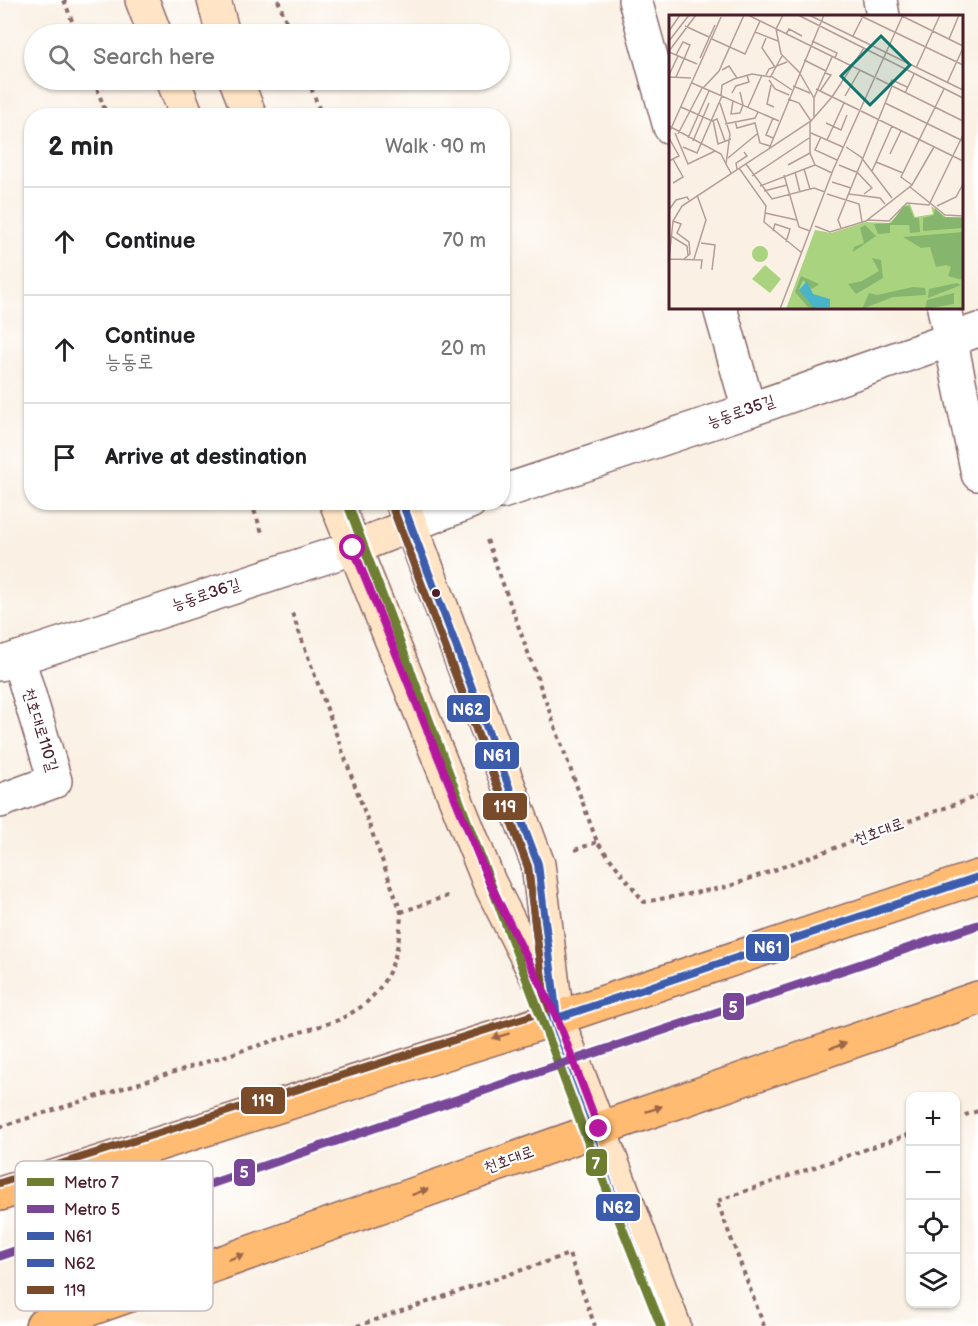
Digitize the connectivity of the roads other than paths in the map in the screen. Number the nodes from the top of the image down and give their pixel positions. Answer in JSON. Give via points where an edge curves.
{"nodes":[{"id":1,"x":142,"y":0,"type":"edge"},
{"id":2,"x":214,"y":0,"type":"edge"},
{"id":3,"x":635,"y":0,"type":"edge"},
{"id":4,"x":880,"y":0,"type":"edge"},
{"id":5,"x":883,"y":15,"type":"edge"},
{"id":6,"x":151,"y":24,"type":"edge"},
{"id":7,"x":220,"y":24,"type":"edge"},
{"id":8,"x":177,"y":90,"type":"edge"},
{"id":9,"x":240,"y":90,"type":"edge"},
{"id":10,"x":184,"y":108,"type":"edge"},
{"id":11,"x":247,"y":108,"type":"edge"},
{"id":12,"x":669,"y":123,"type":"edge"},
{"id":13,"x":720,"y":309,"type":"edge"},
{"id":14,"x":945,"y":309,"type":"edge"},
{"id":15,"x":964,"y":335,"type":"edge"},
{"id":16,"x":749,"y":410,"type":"junction"},
{"id":17,"x":978,"y":474,"type":"edge"},
{"id":18,"x":510,"y":489,"type":"edge"},
{"id":19,"x":339,"y":510,"type":"edge"},
{"id":20,"x":428,"y":510,"type":"edge"},
{"id":21,"x":407,"y":514,"type":"edge"},
{"id":22,"x":353,"y":548,"type":"junction"},
{"id":23,"x":9,"y":661,"type":"edge"},
{"id":24,"x":0,"y":801,"type":"edge"},
{"id":25,"x":978,"y":876,"type":"edge"},
{"id":26,"x":978,"y":998,"type":"edge"},
{"id":27,"x":557,"y":1018,"type":"junction"},
{"id":28,"x":599,"y":1129,"type":"junction"},
{"id":29,"x":104,"y":1161,"type":"edge"},
{"id":30,"x":15,"y":1189,"type":"edge"},
{"id":31,"x":0,"y":1194,"type":"edge"},
{"id":32,"x":213,"y":1266,"type":"edge"},
{"id":33,"x":84,"y":1311,"type":"edge"},
{"id":34,"x":42,"y":1326,"type":"edge"},
{"id":35,"x":674,"y":1326,"type":"edge"}],
"edges":[{"from":1,"to":6,"type":"main road"},
{"from":2,"to":7,"type":"main road"},
{"from":3,"to":12,"type":"street"},
{"from":4,"to":5,"type":"street"},
{"from":8,"to":10,"type":"main road"},
{"from":9,"to":11,"type":"main road"},
{"from":13,"to":16,"type":"street"},
{"from":14,"to":15,"type":"street"},
{"from":15,"to":16,"type":"street","name":"능동로35길"},
{"from":15,"to":17,"type":"street"},
{"from":16,"to":18,"type":"street","name":"능동로35길"},
{"from":19,"to":22,"type":"main road"},
{"from":20,"to":21,"type":"street"},
{"from":21,"to":22,"type":"main road","name":"능동로36길"},
{"from":21,"to":27,"type":"main road","via":[[538,864]]},
{"from":22,"to":23,"type":"street","name":"능동로36길"},
{"from":22,"to":27,"type":"main road","via":[[489,882]]},
{"from":23,"to":24,"type":"street","name":"천호대로110길","via":[[55,781]]},
{"from":25,"to":27,"type":"main road"},
{"from":28,"to":26,"type":"main road","name":"천호대로","one_way":true},
{"from":27,"to":28,"type":"main road"},
{"from":27,"to":29,"type":"main road","one_way":true},
{"from":32,"to":28,"type":"main road","name":"천호대로","one_way":true},
{"from":28,"to":35,"type":"main road"},
{"from":30,"to":31,"type":"main road","one_way":true},
{"from":34,"to":33,"type":"main road","name":"천호대로","one_way":true}]}
